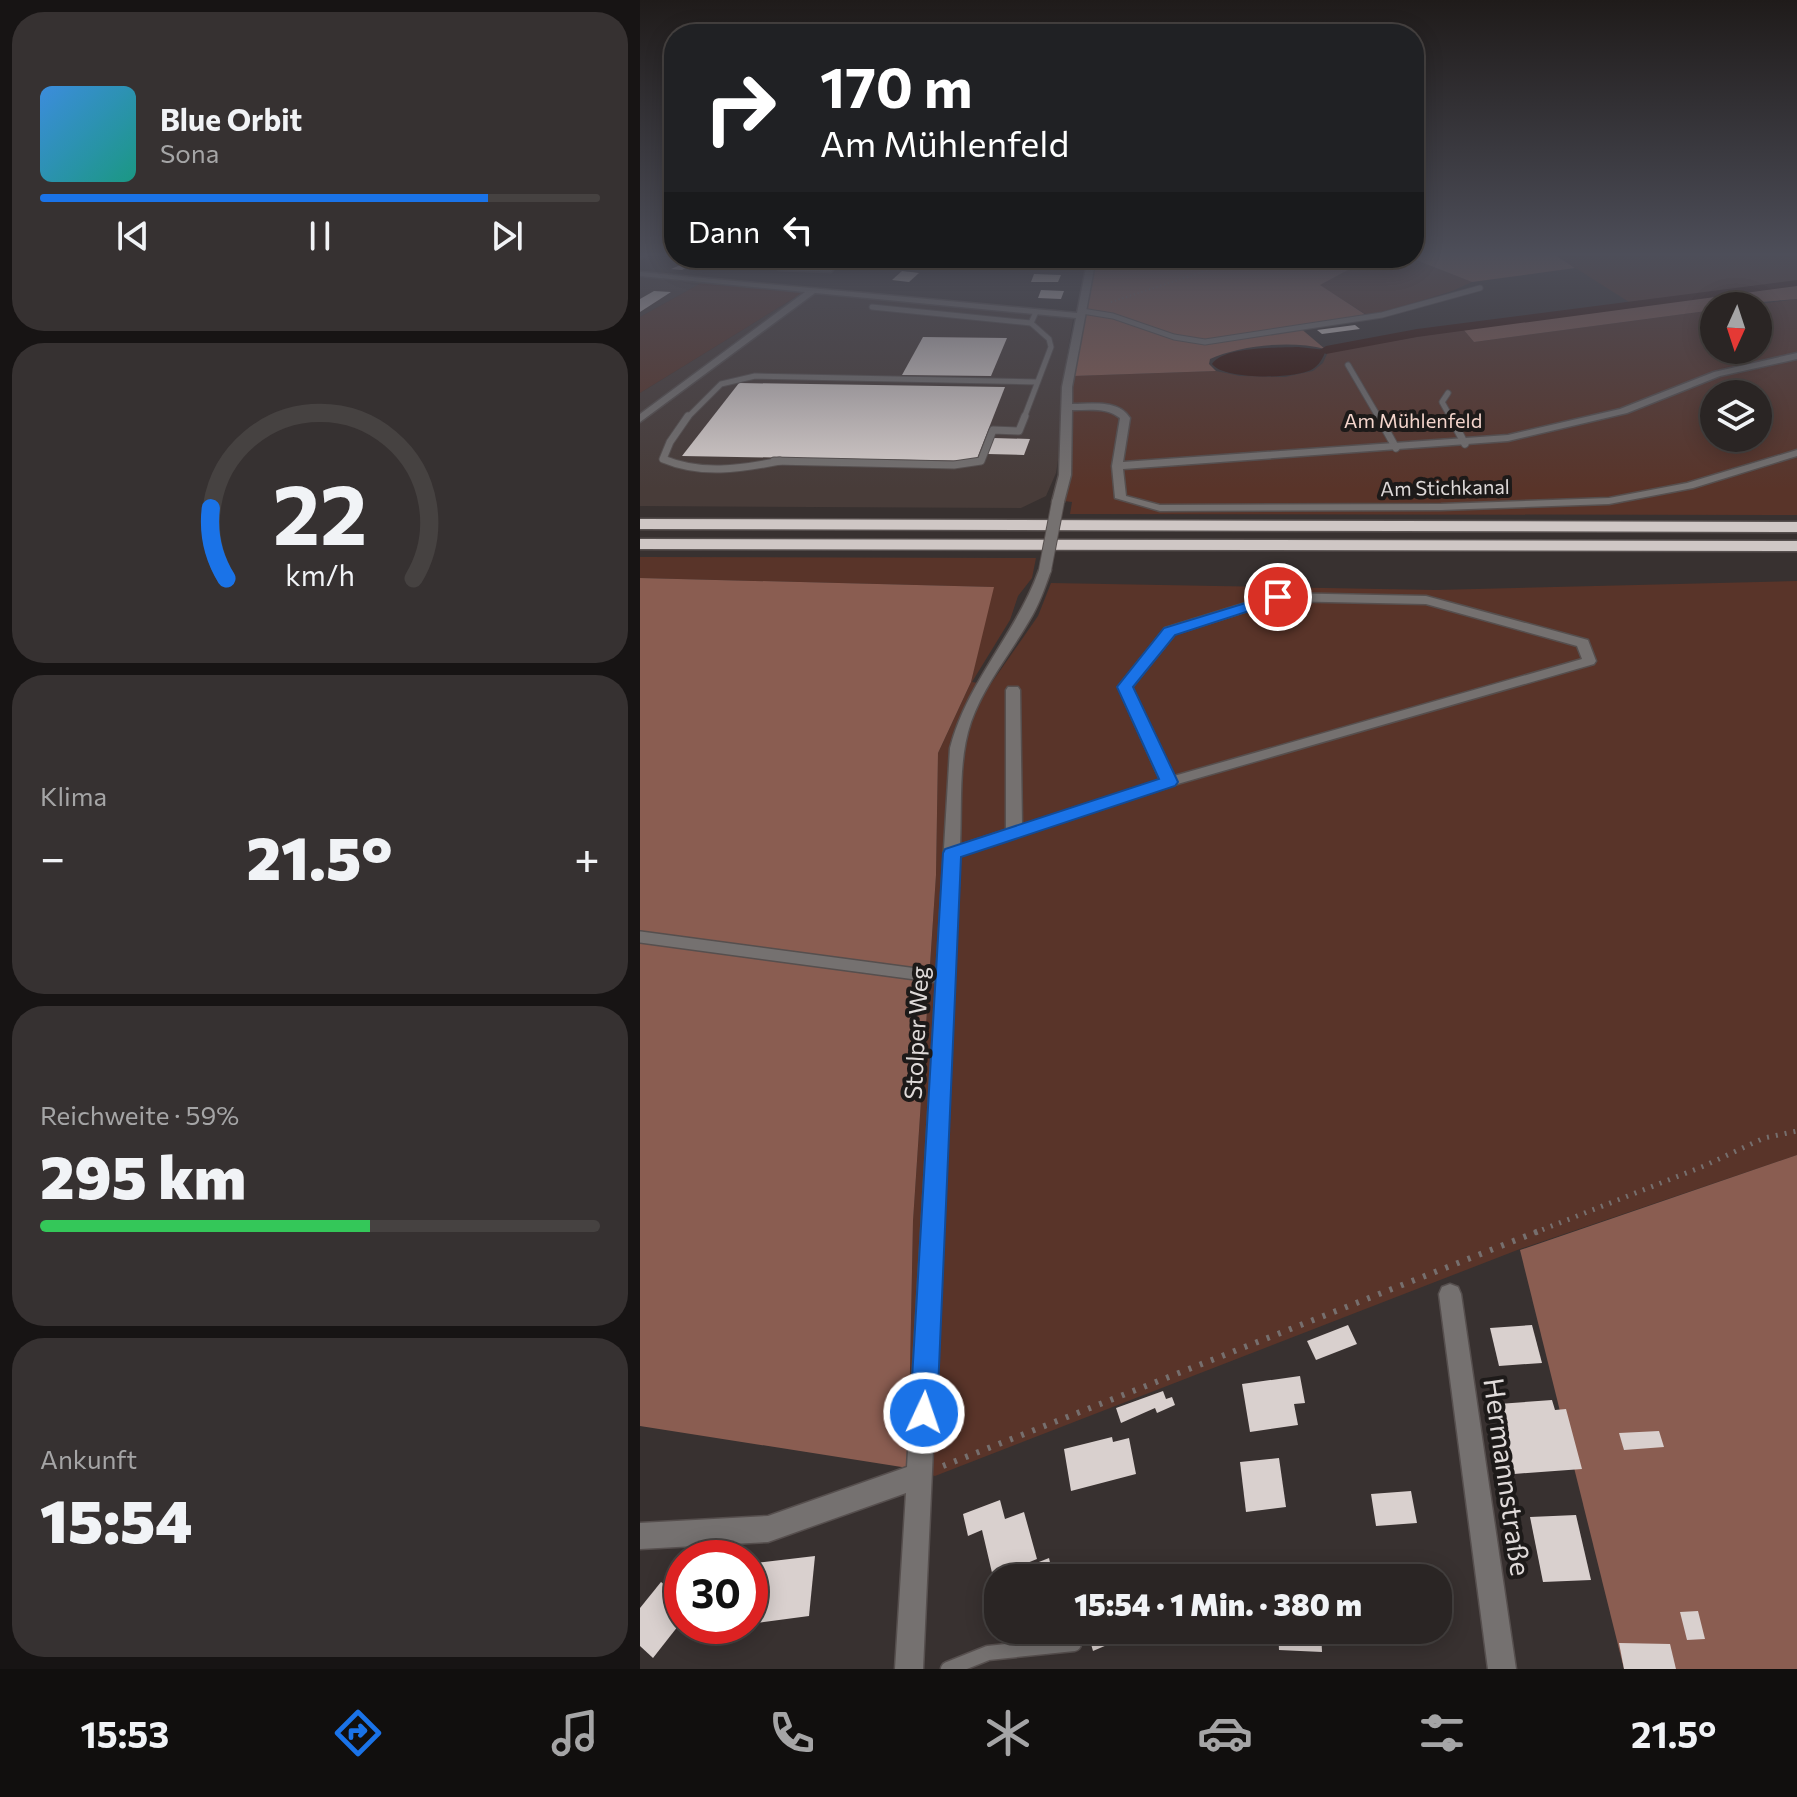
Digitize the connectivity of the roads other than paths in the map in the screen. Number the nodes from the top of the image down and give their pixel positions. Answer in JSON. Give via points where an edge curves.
{"nodes":[{"id":1,"x":756,"y":333,"type":"edge"},
{"id":2,"x":1041,"y":333,"type":"edge"},
{"id":3,"x":1077,"y":333,"type":"edge"},
{"id":4,"x":1161,"y":333,"type":"edge"},
{"id":5,"x":1265,"y":333,"type":"edge"},
{"id":6,"x":1797,"y":356,"type":"edge"},
{"id":7,"x":1348,"y":365,"type":"dead end"},
{"id":8,"x":1037,"y":382,"type":"junction"},
{"id":9,"x":1448,"y":393,"type":"dead end"},
{"id":10,"x":1068,"y":407,"type":"junction"},
{"id":11,"x":640,"y":419,"type":"edge"},
{"id":12,"x":1465,"y":444,"type":"junction"},
{"id":13,"x":1396,"y":448,"type":"junction"},
{"id":14,"x":1797,"y":453,"type":"edge"},
{"id":15,"x":768,"y":461,"type":"dead end"},
{"id":16,"x":780,"y":461,"type":"junction"},
{"id":17,"x":1117,"y":466,"type":"junction"},
{"id":18,"x":640,"y":524,"type":"edge"},
{"id":19,"x":1797,"y":527,"type":"edge"},
{"id":20,"x":640,"y":544,"type":"edge"},
{"id":21,"x":1797,"y":546,"type":"edge"},
{"id":22,"x":1013,"y":690,"type":"dead end"},
{"id":23,"x":1169,"y":782,"type":"junction"},
{"id":24,"x":1014,"y":833,"type":"junction"},
{"id":25,"x":952,"y":853,"type":"junction"},
{"id":26,"x":640,"y":937,"type":"edge"},
{"id":27,"x":946,"y":978,"type":"junction"},
{"id":28,"x":1450,"y":1294,"type":"dead end"},
{"id":29,"x":921,"y":1475,"type":"junction"},
{"id":30,"x":640,"y":1536,"type":"edge"},
{"id":31,"x":1074,"y":1644,"type":"dead end"},
{"id":32,"x":909,"y":1669,"type":"edge"},
{"id":33,"x":948,"y":1669,"type":"edge"},
{"id":34,"x":1502,"y":1669,"type":"edge"}],
"edges":[{"from":1,"to":11,"type":"street"},
{"from":2,"to":8,"type":"lane","via":[[1051,343]]},
{"from":3,"to":10,"type":"street","name":"Stolper Weg"},
{"from":4,"to":5,"type":"lane","via":[[1205,342]]},
{"from":6,"to":12,"type":"street","name":"Am Stichkanal","via":[[1717,374],[1623,411]]},
{"from":7,"to":13,"type":"lane"},
{"from":8,"to":16,"type":"lane","via":[[1019,431],[993,430],[981,461]]},
{"from":8,"to":16,"type":"lane","via":[[727,381],[709,394],[664,449],[663,459],[699,469],[740,469]]},
{"from":9,"to":12,"type":"lane","via":[[1442,402]]},
{"from":10,"to":17,"type":"street","name":"Am Stichkanal","via":[[1106,407],[1122,413]]},
{"from":10,"to":25,"type":"street","name":"Stolper Weg","bridge":true,"via":[[1065,475],[1045,570],[1027,618],[980,685],[960,728]]},
{"from":12,"to":13,"type":"street","name":"Am Stichkanal"},
{"from":13,"to":17,"type":"street","name":"Am Stichkanal"},
{"from":14,"to":17,"type":"street","name":"Am Stichkanal","via":[[1638,498],[1441,507],[1160,508],[1121,498]]},
{"from":15,"to":16,"type":"lane"},
{"from":18,"to":19,"type":"highway"},
{"from":20,"to":21,"type":"highway"},
{"from":22,"to":24,"type":"street"},
{"from":23,"to":23,"type":"street","via":[[1334,734],[1589,661],[1583,643],[1426,600],[1278,597],[1170,631],[1125,687]]},
{"from":23,"to":24,"type":"street"},
{"from":24,"to":25,"type":"street"},
{"from":25,"to":27,"type":"street","name":"Stolper Weg"},
{"from":26,"to":27,"type":"lane"},
{"from":27,"to":29,"type":"street","name":"Stolper Weg"},
{"from":28,"to":34,"type":"street","name":"Hermannstraße"},
{"from":29,"to":30,"type":"street","via":[[768,1529]]},
{"from":29,"to":32,"type":"street","name":"Stolper Weg"},
{"from":31,"to":33,"type":"lane","via":[[988,1653]]}]}
